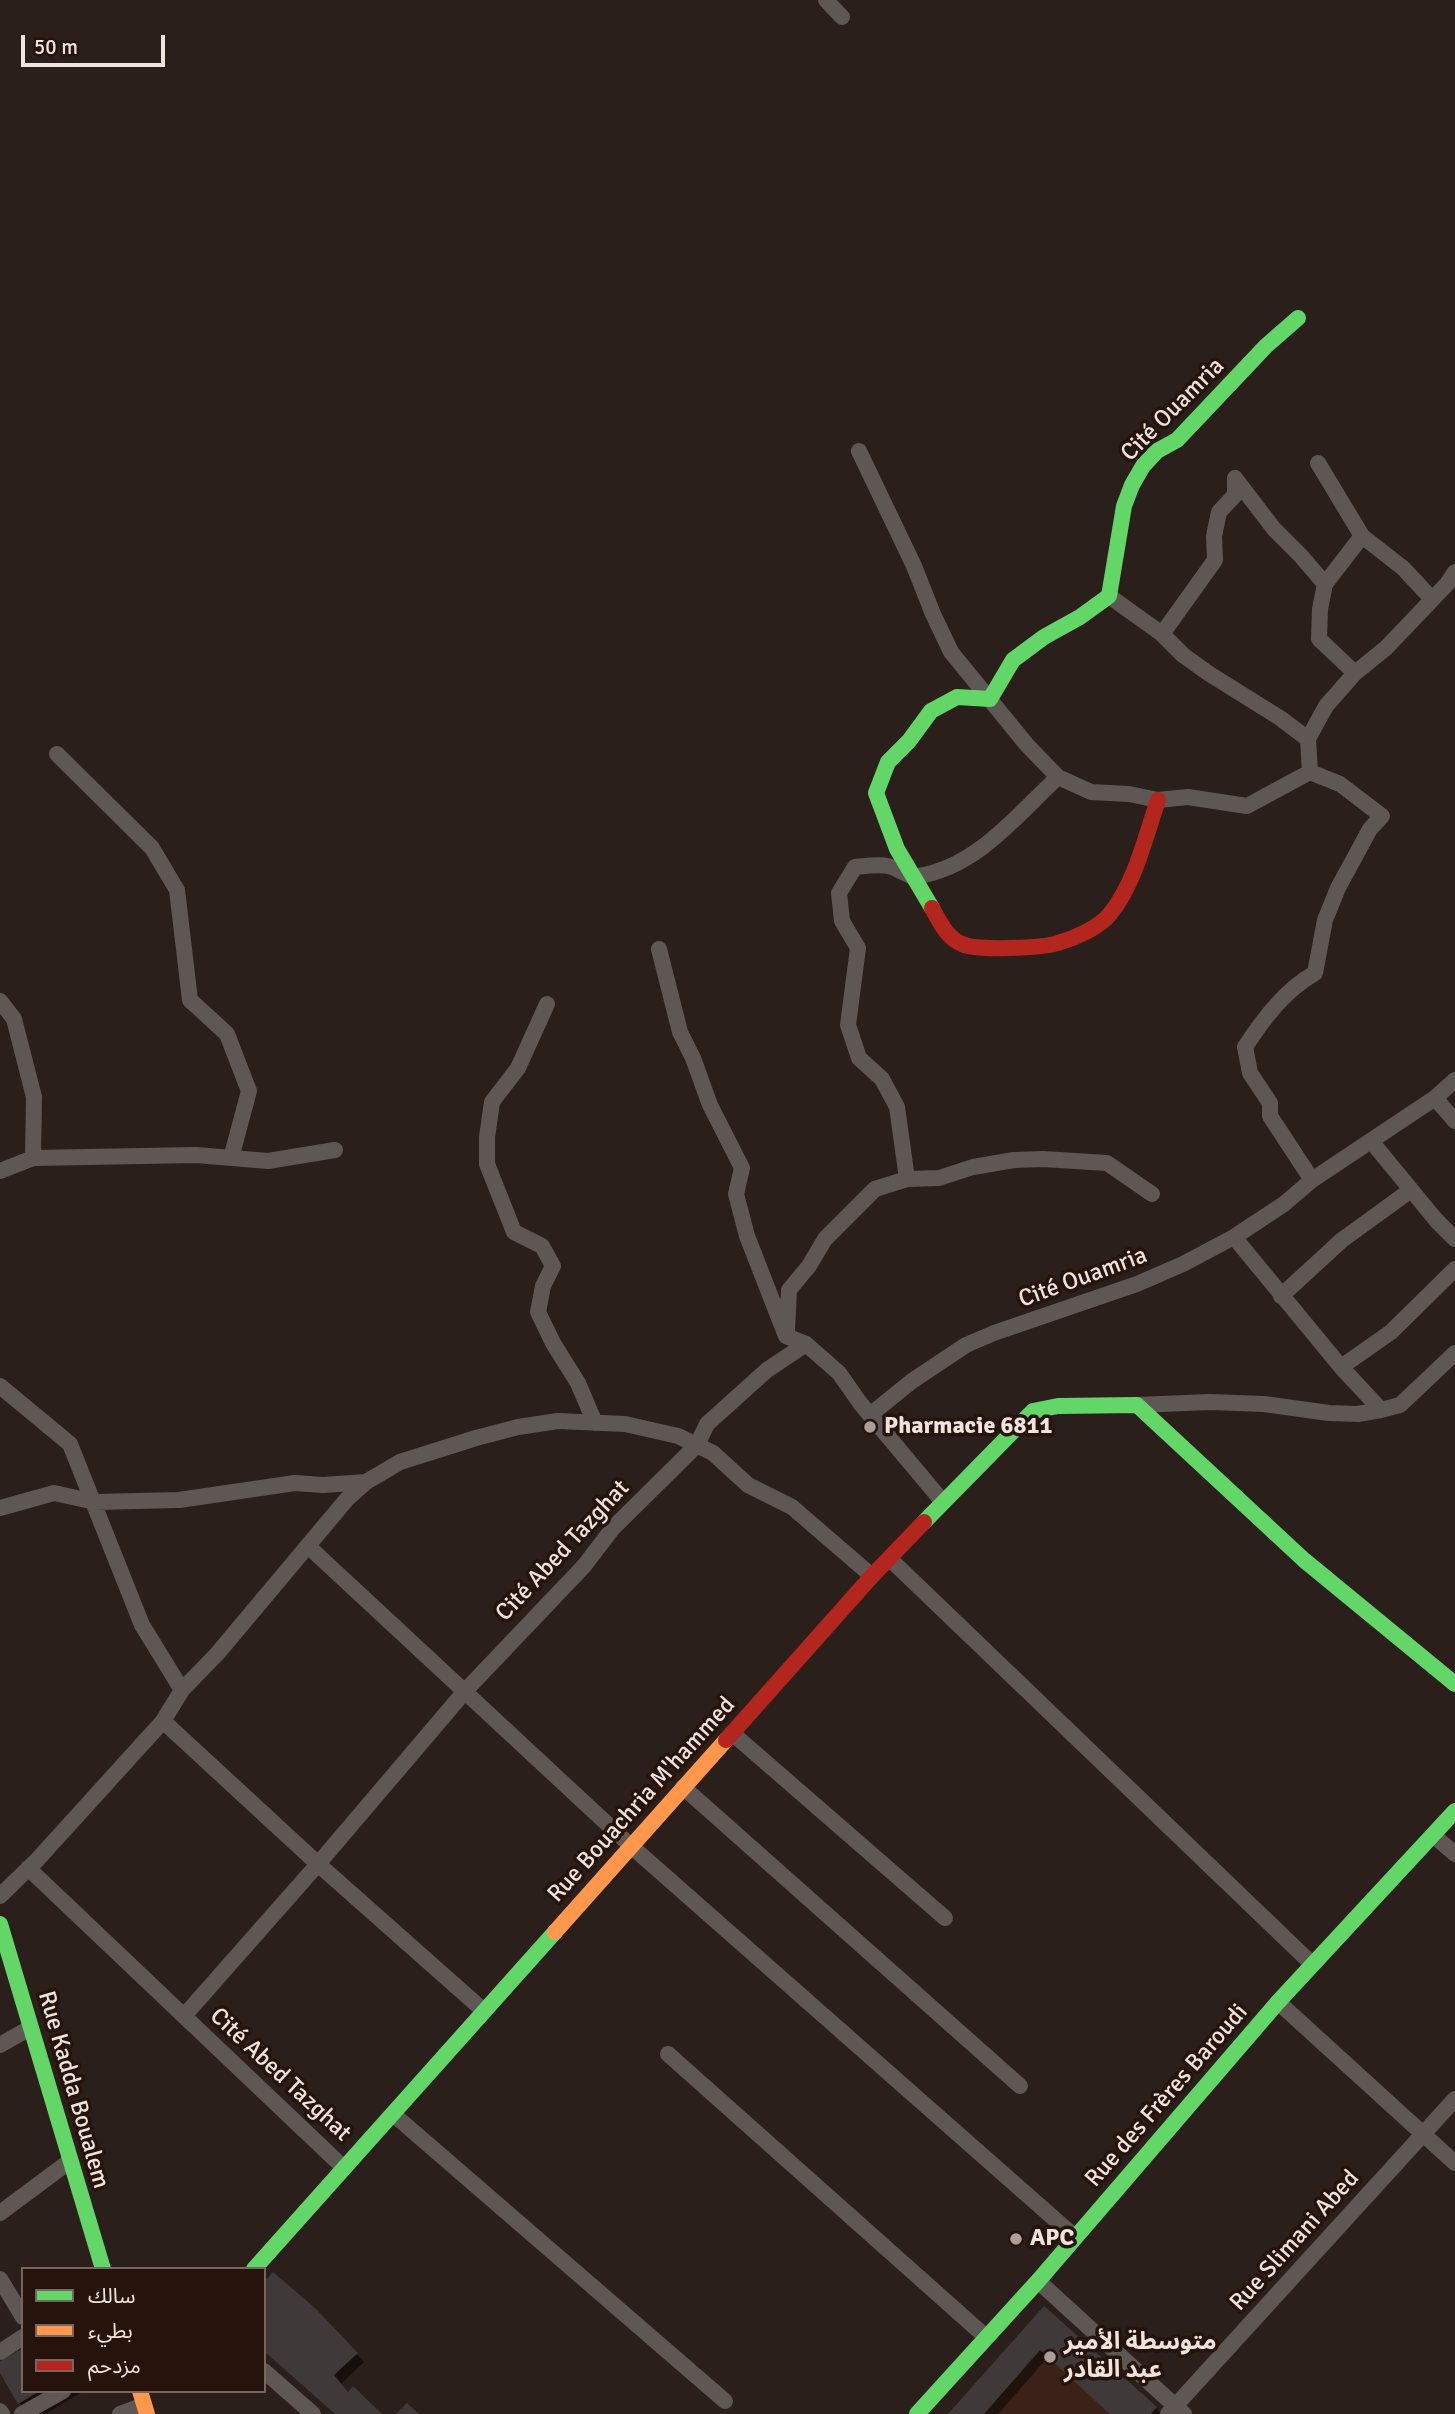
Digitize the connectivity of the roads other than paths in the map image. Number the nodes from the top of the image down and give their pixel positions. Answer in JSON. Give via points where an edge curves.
{"nodes":[{"id":1,"x":826,"y":0,"type":"edge"},
{"id":2,"x":842,"y":17,"type":"dead end"},
{"id":3,"x":1298,"y":318,"type":"dead end"},
{"id":4,"x":859,"y":451,"type":"dead end"},
{"id":5,"x":1318,"y":463,"type":"dead end"},
{"id":6,"x":1362,"y":536,"type":"junction"},
{"id":7,"x":1455,"y":572,"type":"edge"},
{"id":8,"x":1325,"y":584,"type":"junction"},
{"id":9,"x":1109,"y":596,"type":"junction"},
{"id":10,"x":1432,"y":599,"type":"junction"},
{"id":11,"x":1162,"y":634,"type":"junction"},
{"id":12,"x":1355,"y":673,"type":"junction"},
{"id":13,"x":990,"y":699,"type":"junction"},
{"id":14,"x":1308,"y":739,"type":"junction"},
{"id":15,"x":57,"y":754,"type":"dead end"},
{"id":16,"x":1310,"y":772,"type":"junction"},
{"id":17,"x":1058,"y":777,"type":"junction"},
{"id":18,"x":1158,"y":800,"type":"junction"},
{"id":19,"x":915,"y":877,"type":"junction"},
{"id":20,"x":659,"y":949,"type":"dead end"},
{"id":21,"x":0,"y":1001,"type":"edge"},
{"id":22,"x":547,"y":1004,"type":"dead end"},
{"id":23,"x":1455,"y":1080,"type":"edge"},
{"id":24,"x":1436,"y":1098,"type":"junction"},
{"id":25,"x":1455,"y":1121,"type":"edge"},
{"id":26,"x":1371,"y":1140,"type":"junction"},
{"id":27,"x":335,"y":1150,"type":"dead end"},
{"id":28,"x":33,"y":1158,"type":"junction"},
{"id":29,"x":231,"y":1158,"type":"junction"},
{"id":30,"x":0,"y":1171,"type":"edge"},
{"id":31,"x":907,"y":1179,"type":"junction"},
{"id":32,"x":1312,"y":1180,"type":"junction"},
{"id":33,"x":1411,"y":1189,"type":"junction"},
{"id":34,"x":1152,"y":1194,"type":"dead end"},
{"id":35,"x":1234,"y":1237,"type":"junction"},
{"id":36,"x":1455,"y":1239,"type":"edge"},
{"id":37,"x":1455,"y":1269,"type":"edge"},
{"id":38,"x":1281,"y":1296,"type":"junction"},
{"id":39,"x":786,"y":1336,"type":"junction"},
{"id":40,"x":806,"y":1344,"type":"junction"},
{"id":41,"x":1455,"y":1353,"type":"edge"},
{"id":42,"x":1341,"y":1367,"type":"junction"},
{"id":43,"x":0,"y":1386,"type":"edge"},
{"id":44,"x":1137,"y":1405,"type":"junction"},
{"id":45,"x":1381,"y":1410,"type":"junction"},
{"id":46,"x":870,"y":1415,"type":"junction"},
{"id":47,"x":595,"y":1423,"type":"junction"},
{"id":48,"x":697,"y":1445,"type":"junction"},
{"id":49,"x":366,"y":1482,"type":"junction"},
{"id":50,"x":95,"y":1502,"type":"junction"},
{"id":51,"x":943,"y":1502,"type":"junction"},
{"id":52,"x":0,"y":1508,"type":"edge"},
{"id":53,"x":309,"y":1547,"type":"junction"},
{"id":54,"x":891,"y":1560,"type":"junction"},
{"id":55,"x":873,"y":1576,"type":"junction"},
{"id":56,"x":1455,"y":1684,"type":"edge"},
{"id":57,"x":182,"y":1690,"type":"junction"},
{"id":58,"x":466,"y":1690,"type":"junction"},
{"id":59,"x":163,"y":1721,"type":"junction"},
{"id":60,"x":732,"y":1733,"type":"junction"},
{"id":61,"x":682,"y":1787,"type":"junction"},
{"id":62,"x":1455,"y":1811,"type":"edge"},
{"id":63,"x":1433,"y":1835,"type":"junction"},
{"id":64,"x":631,"y":1846,"type":"junction"},
{"id":65,"x":1455,"y":1854,"type":"edge"},
{"id":66,"x":318,"y":1864,"type":"junction"},
{"id":67,"x":29,"y":1868,"type":"junction"},
{"id":68,"x":0,"y":1896,"type":"edge"},
{"id":69,"x":945,"y":1918,"type":"dead end"},
{"id":70,"x":0,"y":1924,"type":"edge"},
{"id":71,"x":1312,"y":1964,"type":"junction"},
{"id":72,"x":1278,"y":2002,"type":"junction"},
{"id":73,"x":484,"y":2011,"type":"junction"},
{"id":74,"x":184,"y":2016,"type":"junction"},
{"id":75,"x":30,"y":2028,"type":"junction"},
{"id":76,"x":0,"y":2045,"type":"edge"},
{"id":77,"x":668,"y":2054,"type":"dead end"},
{"id":78,"x":1020,"y":2086,"type":"dead end"},
{"id":79,"x":1455,"y":2099,"type":"edge"},
{"id":80,"x":393,"y":2114,"type":"junction"},
{"id":81,"x":1423,"y":2134,"type":"junction"},
{"id":82,"x":70,"y":2161,"type":"junction"},
{"id":83,"x":1455,"y":2164,"type":"edge"},
{"id":84,"x":344,"y":2168,"type":"junction"},
{"id":85,"x":0,"y":2213,"type":"edge"},
{"id":86,"x":1075,"y":2237,"type":"junction"},
{"id":87,"x":102,"y":2267,"type":"edge"},
{"id":88,"x":256,"y":2267,"type":"edge"},
{"id":89,"x":0,"y":2279,"type":"edge"},
{"id":90,"x":1038,"y":2281,"type":"junction"},
{"id":91,"x":21,"y":2314,"type":"edge"},
{"id":92,"x":986,"y":2337,"type":"junction"},
{"id":93,"x":21,"y":2338,"type":"edge"},
{"id":94,"x":0,"y":2352,"type":"edge"},
{"id":95,"x":266,"y":2373,"type":"edge"},
{"id":96,"x":59,"y":2393,"type":"edge"},
{"id":97,"x":144,"y":2399,"type":"edge"},
{"id":98,"x":724,"y":2401,"type":"dead end"},
{"id":99,"x":1176,"y":2411,"type":"edge"},
{"id":100,"x":22,"y":2414,"type":"edge"},
{"id":101,"x":120,"y":2414,"type":"edge"},
{"id":102,"x":313,"y":2414,"type":"edge"},
{"id":103,"x":917,"y":2414,"type":"edge"}],
"edges":[{"from":1,"to":2,"type":"street"},
{"from":3,"to":9,"type":"street","name":"Cité Ouamria","via":[[1177,440],[1163,445],[1139,469],[1125,504]]},
{"from":4,"to":13,"type":"street","via":[[951,652]]},
{"from":5,"to":6,"type":"street"},
{"from":6,"to":8,"type":"street"},
{"from":6,"to":10,"type":"street","via":[[1403,568]]},
{"from":7,"to":10,"type":"street"},
{"from":8,"to":11,"type":"street","via":[[1235,478],[1235,495],[1219,512],[1214,560]]},
{"from":8,"to":12,"type":"street","via":[[1319,639]]},
{"from":9,"to":11,"type":"street"},
{"from":9,"to":13,"type":"street","via":[[1013,660]]},
{"from":10,"to":12,"type":"street","via":[[1387,648]]},
{"from":11,"to":14,"type":"street","via":[[1208,673]]},
{"from":12,"to":14,"type":"street","via":[[1326,706]]},
{"from":13,"to":17,"type":"street"},
{"from":13,"to":19,"type":"street","via":[[957,697],[931,711],[888,762],[876,793],[897,849]]},
{"from":14,"to":16,"type":"street"},
{"from":15,"to":29,"type":"street","via":[[152,848],[177,890],[190,1000],[227,1034],[249,1091]]},
{"from":16,"to":18,"type":"street","via":[[1247,806],[1188,797]]},
{"from":16,"to":32,"type":"street","via":[[1340,784],[1382,816],[1338,888],[1325,920],[1315,973],[1298,983],[1245,1046],[1250,1073],[1270,1103],[1270,1116]]},
{"from":17,"to":18,"type":"street","via":[[1091,792]]},
{"from":17,"to":19,"type":"street","via":[[968,858]]},
{"from":18,"to":19,"type":"street","via":[[1138,859],[1108,917],[1056,944],[965,946],[949,937]]},
{"from":19,"to":31,"type":"street","via":[[887,865],[855,867],[839,893],[842,921],[858,948],[848,1025],[859,1058],[882,1079],[897,1107]]},
{"from":20,"to":39,"type":"street","via":[[680,1032],[742,1168],[736,1194],[747,1236]]},
{"from":21,"to":28,"type":"street","via":[[14,1019],[34,1097]]},
{"from":22,"to":47,"type":"street","via":[[518,1068],[492,1102],[488,1164],[514,1232],[542,1246],[553,1266],[538,1311]]},
{"from":23,"to":24,"type":"street","name":"Cité Ouamria"},
{"from":24,"to":25,"type":"street"},
{"from":24,"to":26,"type":"street","name":"Cité Ouamria"},
{"from":26,"to":32,"type":"street","name":"Cité Ouamria"},
{"from":26,"to":33,"type":"street"},
{"from":27,"to":29,"type":"street","via":[[268,1161]]},
{"from":28,"to":29,"type":"street"},
{"from":28,"to":30,"type":"street"},
{"from":31,"to":34,"type":"street","via":[[939,1178],[1014,1160],[1075,1160],[1107,1163]]},
{"from":31,"to":39,"type":"street","via":[[875,1189],[825,1239],[789,1290]]},
{"from":32,"to":35,"type":"street","name":"Cité Ouamria"},
{"from":33,"to":36,"type":"street"},
{"from":33,"to":38,"type":"street","via":[[1342,1240]]},
{"from":35,"to":38,"type":"street"},
{"from":35,"to":46,"type":"street","name":"Cité Ouamria","via":[[1137,1284],[966,1345]]},
{"from":37,"to":42,"type":"street","via":[[1391,1332]]},
{"from":38,"to":42,"type":"street"},
{"from":39,"to":40,"type":"street"},
{"from":40,"to":46,"type":"street","via":[[839,1373]]},
{"from":40,"to":48,"type":"street","name":"Cité Abed Tazghat","via":[[729,1402],[707,1424]]},
{"from":41,"to":45,"type":"street","via":[[1400,1405]]},
{"from":42,"to":45,"type":"street"},
{"from":43,"to":50,"type":"street","via":[[70,1444]]},
{"from":44,"to":45,"type":"street","via":[[1236,1402],[1329,1413]]},
{"from":44,"to":51,"type":"street","name":"Rue Bouachria M'hammed","via":[[1058,1406],[1033,1411]]},
{"from":44,"to":56,"type":"street","via":[[1304,1560]]},
{"from":46,"to":51,"type":"street"},
{"from":47,"to":48,"type":"street","via":[[639,1427]]},
{"from":47,"to":49,"type":"street","via":[[558,1421],[518,1427],[400,1462]]},
{"from":48,"to":55,"type":"street","via":[[713,1453],[748,1485],[792,1507]]},
{"from":48,"to":58,"type":"street","name":"Cité Abed Tazghat","via":[[613,1528],[584,1566]]},
{"from":49,"to":50,"type":"street","via":[[295,1483],[179,1500]]},
{"from":49,"to":53,"type":"street"},
{"from":50,"to":52,"type":"street","via":[[54,1493]]},
{"from":50,"to":57,"type":"street","via":[[142,1625]]},
{"from":51,"to":54,"type":"street","name":"Rue Bouachria M'hammed"},
{"from":53,"to":57,"type":"street"},
{"from":53,"to":58,"type":"street"},
{"from":54,"to":55,"type":"street","name":"Rue Bouachria M'hammed"},
{"from":54,"to":71,"type":"street"},
{"from":55,"to":60,"type":"street","name":"Rue Bouachria M'hammed"},
{"from":57,"to":59,"type":"street"},
{"from":58,"to":64,"type":"street"},
{"from":58,"to":66,"type":"street","name":"Cité Abed Tazghat"},
{"from":59,"to":66,"type":"street"},
{"from":59,"to":67,"type":"street"},
{"from":60,"to":61,"type":"street","name":"Rue Bouachria M'hammed"},
{"from":60,"to":69,"type":"street"},
{"from":61,"to":64,"type":"street","name":"Rue Bouachria M'hammed"},
{"from":61,"to":78,"type":"street"},
{"from":62,"to":63,"type":"street","name":"Rue des Frères Baroudi"},
{"from":63,"to":65,"type":"street"},
{"from":63,"to":71,"type":"street","name":"Rue des Frères Baroudi"},
{"from":64,"to":73,"type":"street","name":"Rue Bouachria M'hammed"},
{"from":64,"to":86,"type":"street"},
{"from":66,"to":73,"type":"street"},
{"from":66,"to":74,"type":"street","name":"Cité Abed Tazghat"},
{"from":67,"to":68,"type":"street"},
{"from":67,"to":74,"type":"street","name":"Cité Abed Tazghat"},
{"from":70,"to":75,"type":"street","name":"Rue Kadda Boualem"},
{"from":71,"to":72,"type":"street","name":"Rue des Frères Baroudi"},
{"from":72,"to":81,"type":"street"},
{"from":72,"to":86,"type":"street","name":"Rue des Frères Baroudi"},
{"from":73,"to":80,"type":"street","name":"Rue Bouachria M'hammed"},
{"from":74,"to":84,"type":"street","name":"Cité Abed Tazghat"},
{"from":75,"to":76,"type":"street"},
{"from":75,"to":82,"type":"street","name":"Rue Kadda Boualem"},
{"from":77,"to":92,"type":"street"},
{"from":79,"to":81,"type":"street","name":"Rue Slimani Abed"},
{"from":80,"to":84,"type":"street","name":"Rue Bouachria M'hammed"},
{"from":80,"to":98,"type":"street"},
{"from":81,"to":83,"type":"street"},
{"from":81,"to":99,"type":"street","name":"Rue Slimani Abed"},
{"from":82,"to":85,"type":"street"},
{"from":82,"to":87,"type":"street","name":"Rue Kadda Boualem"},
{"from":84,"to":88,"type":"street","name":"Rue Bouachria M'hammed"},
{"from":86,"to":90,"type":"street","name":"Rue des Frères Baroudi"},
{"from":89,"to":91,"type":"street"},
{"from":90,"to":92,"type":"street","name":"Rue des Frères Baroudi"},
{"from":90,"to":99,"type":"street"},
{"from":92,"to":103,"type":"street","name":"Rue des Frères Baroudi"},
{"from":93,"to":94,"type":"street"},
{"from":95,"to":102,"type":"street"},
{"from":96,"to":100,"type":"street"},
{"from":97,"to":101,"type":"street"}]}
